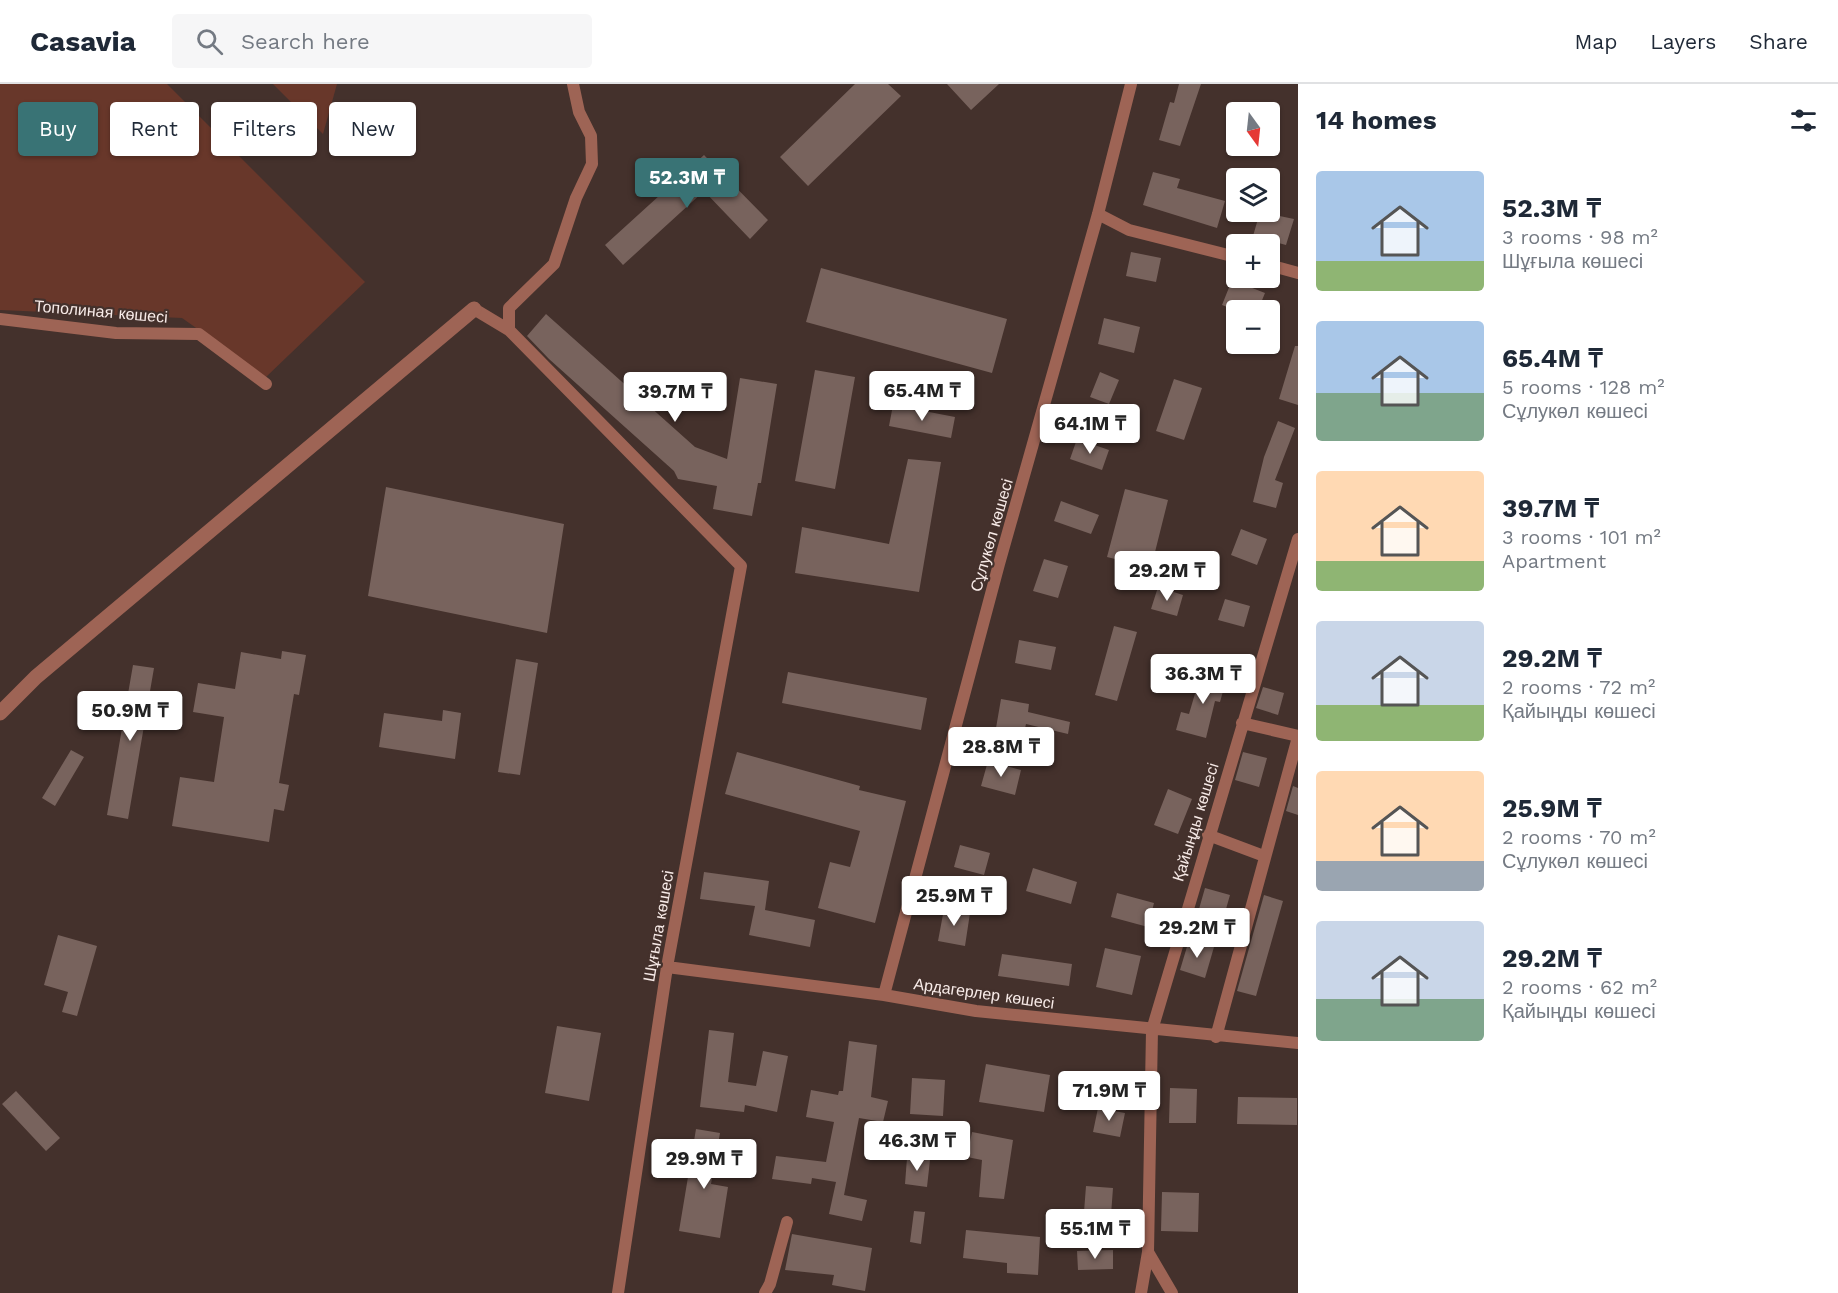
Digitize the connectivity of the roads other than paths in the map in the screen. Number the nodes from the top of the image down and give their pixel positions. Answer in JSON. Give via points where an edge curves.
{"nodes":[{"id":1,"x":573,"y":84,"type":"edge"},
{"id":2,"x":1131,"y":84,"type":"edge"},
{"id":3,"x":1098,"y":214,"type":"junction"},
{"id":4,"x":1226,"y":254,"type":"edge"},
{"id":5,"x":1280,"y":268,"type":"edge"},
{"id":6,"x":1298,"y":273,"type":"edge"},
{"id":7,"x":474,"y":309,"type":"joint"},
{"id":8,"x":0,"y":319,"type":"edge"},
{"id":9,"x":510,"y":330,"type":"junction"},
{"id":10,"x":266,"y":384,"type":"dead end"},
{"id":11,"x":1298,"y":539,"type":"edge"},
{"id":12,"x":0,"y":713,"type":"edge"},
{"id":13,"x":1242,"y":723,"type":"junction"},
{"id":14,"x":1298,"y":736,"type":"edge"},
{"id":15,"x":1208,"y":835,"type":"junction"},
{"id":16,"x":1264,"y":856,"type":"junction"},
{"id":17,"x":667,"y":968,"type":"junction"},
{"id":18,"x":884,"y":995,"type":"junction"},
{"id":19,"x":1152,"y":1030,"type":"junction"},
{"id":20,"x":1215,"y":1037,"type":"junction"},
{"id":21,"x":1298,"y":1043,"type":"edge"},
{"id":22,"x":787,"y":1222,"type":"dead end"},
{"id":23,"x":1148,"y":1252,"type":"junction"},
{"id":24,"x":618,"y":1293,"type":"edge"},
{"id":25,"x":765,"y":1293,"type":"edge"},
{"id":26,"x":1142,"y":1293,"type":"edge"},
{"id":27,"x":1172,"y":1293,"type":"edge"}],
"edges":[{"from":1,"to":9,"type":"street","via":[[579,112],[591,136],[592,164],[554,264],[509,308]]},
{"from":2,"to":3,"type":"street","name":"Сұлукөл көшесі"},
{"from":3,"to":4,"type":"street","via":[[1129,230]]},
{"from":3,"to":18,"type":"street","name":"Сұлукөл көшесі"},
{"from":5,"to":6,"type":"street"},
{"from":7,"to":9,"type":"street"},
{"from":7,"to":12,"type":"street","via":[[36,677]]},
{"from":8,"to":10,"type":"street","name":"Тополиная көшесі","via":[[116,333],[199,334]]},
{"from":9,"to":17,"type":"street","name":"Шұғыла көшесі","via":[[741,566]]},
{"from":11,"to":13,"type":"street","name":"Қайыңды көшесі"},
{"from":13,"to":14,"type":"street"},
{"from":13,"to":15,"type":"street","name":"Қайыңды көшесі"},
{"from":14,"to":16,"type":"street"},
{"from":15,"to":16,"type":"street"},
{"from":15,"to":19,"type":"street","name":"Қайыңды көшесі"},
{"from":16,"to":20,"type":"street"},
{"from":17,"to":18,"type":"street","name":"Ардагерлер көшесі"},
{"from":17,"to":24,"type":"street","name":"Шұғыла көшесі"},
{"from":18,"to":19,"type":"street","name":"Ардагерлер көшесі","via":[[976,1011]]},
{"from":19,"to":20,"type":"street","name":"Ардагерлер көшесі"},
{"from":19,"to":23,"type":"street","name":"Қайыңды көшесі"},
{"from":20,"to":21,"type":"street","name":"Ардагерлер көшесі"},
{"from":22,"to":25,"type":"street"},
{"from":23,"to":26,"type":"street","name":"Қайыңды көшесі"},
{"from":23,"to":27,"type":"street"}]}
